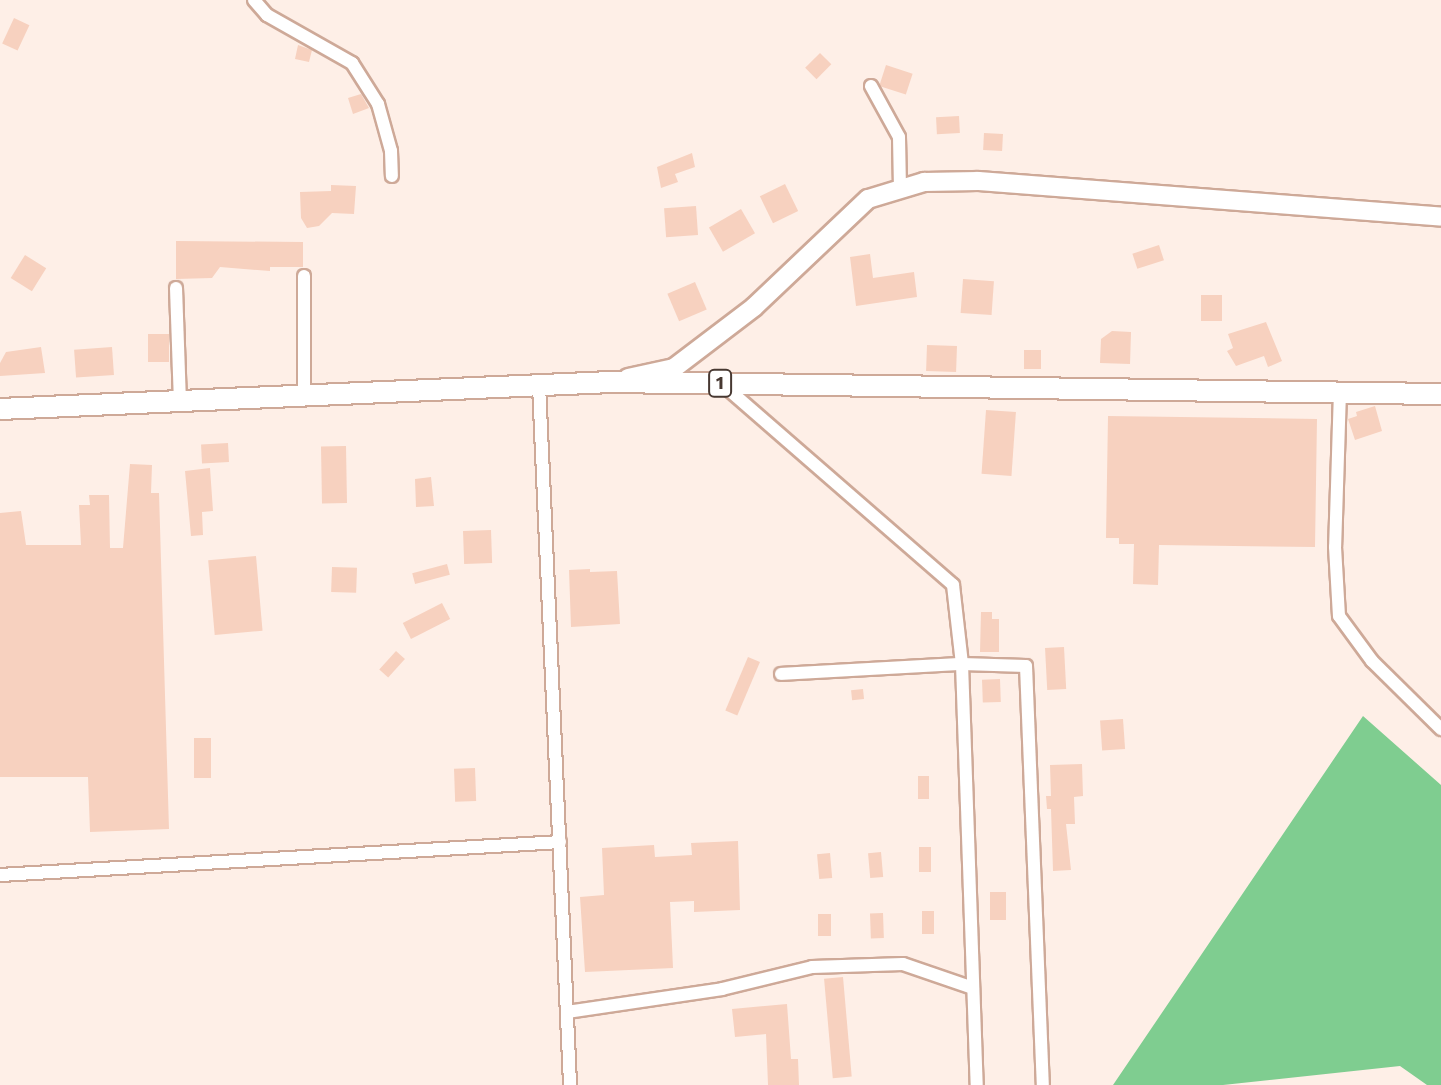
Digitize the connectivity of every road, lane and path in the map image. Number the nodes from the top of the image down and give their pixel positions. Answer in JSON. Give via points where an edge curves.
{"nodes":[{"id":1,"x":254,"y":0,"type":"edge"},
{"id":2,"x":871,"y":86,"type":"dead end"},
{"id":3,"x":392,"y":176,"type":"dead end"},
{"id":4,"x":900,"y":190,"type":"junction"},
{"id":5,"x":1441,"y":217,"type":"edge"},
{"id":6,"x":304,"y":276,"type":"dead end"},
{"id":7,"x":176,"y":288,"type":"dead end"},
{"id":8,"x":610,"y":382,"type":"junction"},
{"id":9,"x":721,"y":383,"type":"junction"},
{"id":10,"x":539,"y":385,"type":"junction"},
{"id":11,"x":1340,"y":391,"type":"junction"},
{"id":12,"x":1441,"y":394,"type":"edge"},
{"id":13,"x":304,"y":395,"type":"junction"},
{"id":14,"x":180,"y":401,"type":"junction"},
{"id":15,"x":0,"y":409,"type":"edge"},
{"id":16,"x":962,"y":664,"type":"junction"},
{"id":17,"x":781,"y":674,"type":"dead end"},
{"id":18,"x":1441,"y":729,"type":"edge"},
{"id":19,"x":560,"y":842,"type":"junction"},
{"id":20,"x":0,"y":875,"type":"edge"},
{"id":21,"x":973,"y":988,"type":"junction"},
{"id":22,"x":567,"y":1012,"type":"junction"},
{"id":23,"x":570,"y":1067,"type":"junction"},
{"id":24,"x":558,"y":1085,"type":"edge"},
{"id":25,"x":570,"y":1085,"type":"edge"},
{"id":26,"x":977,"y":1085,"type":"edge"},
{"id":27,"x":1043,"y":1085,"type":"edge"}],
"edges":[{"from":1,"to":3,"type":"street","via":[[267,15],[352,63],[378,104]]},
{"from":2,"to":4,"type":"street","via":[[899,137]]},
{"from":4,"to":5,"type":"street","via":[[924,182],[978,181]]},
{"from":4,"to":8,"type":"street","via":[[868,199],[754,307],[674,368]]},
{"from":6,"to":13,"type":"street"},
{"from":7,"to":14,"type":"street"},
{"from":8,"to":9,"type":"main road","number":"1"},
{"from":8,"to":10,"type":"main road","number":"1"},
{"from":9,"to":11,"type":"main road","number":"1"},
{"from":9,"to":16,"type":"street","via":[[953,585]]},
{"from":10,"to":13,"type":"main road","number":"1"},
{"from":10,"to":19,"type":"street"},
{"from":11,"to":12,"type":"main road","number":"1"},
{"from":11,"to":18,"type":"street","via":[[1335,547],[1339,616],[1372,661]]},
{"from":13,"to":14,"type":"main road","number":"1"},
{"from":14,"to":15,"type":"main road","number":"1"},
{"from":16,"to":17,"type":"street"},
{"from":16,"to":21,"type":"street"},
{"from":16,"to":27,"type":"street","via":[[1026,666]]},
{"from":19,"to":20,"type":"street"},
{"from":19,"to":22,"type":"street"},
{"from":21,"to":22,"type":"street","via":[[903,964],[812,967],[722,989]]},
{"from":21,"to":26,"type":"street"},
{"from":22,"to":23,"type":"street"},
{"from":23,"to":24,"type":"street"},
{"from":23,"to":25,"type":"street"}]}
